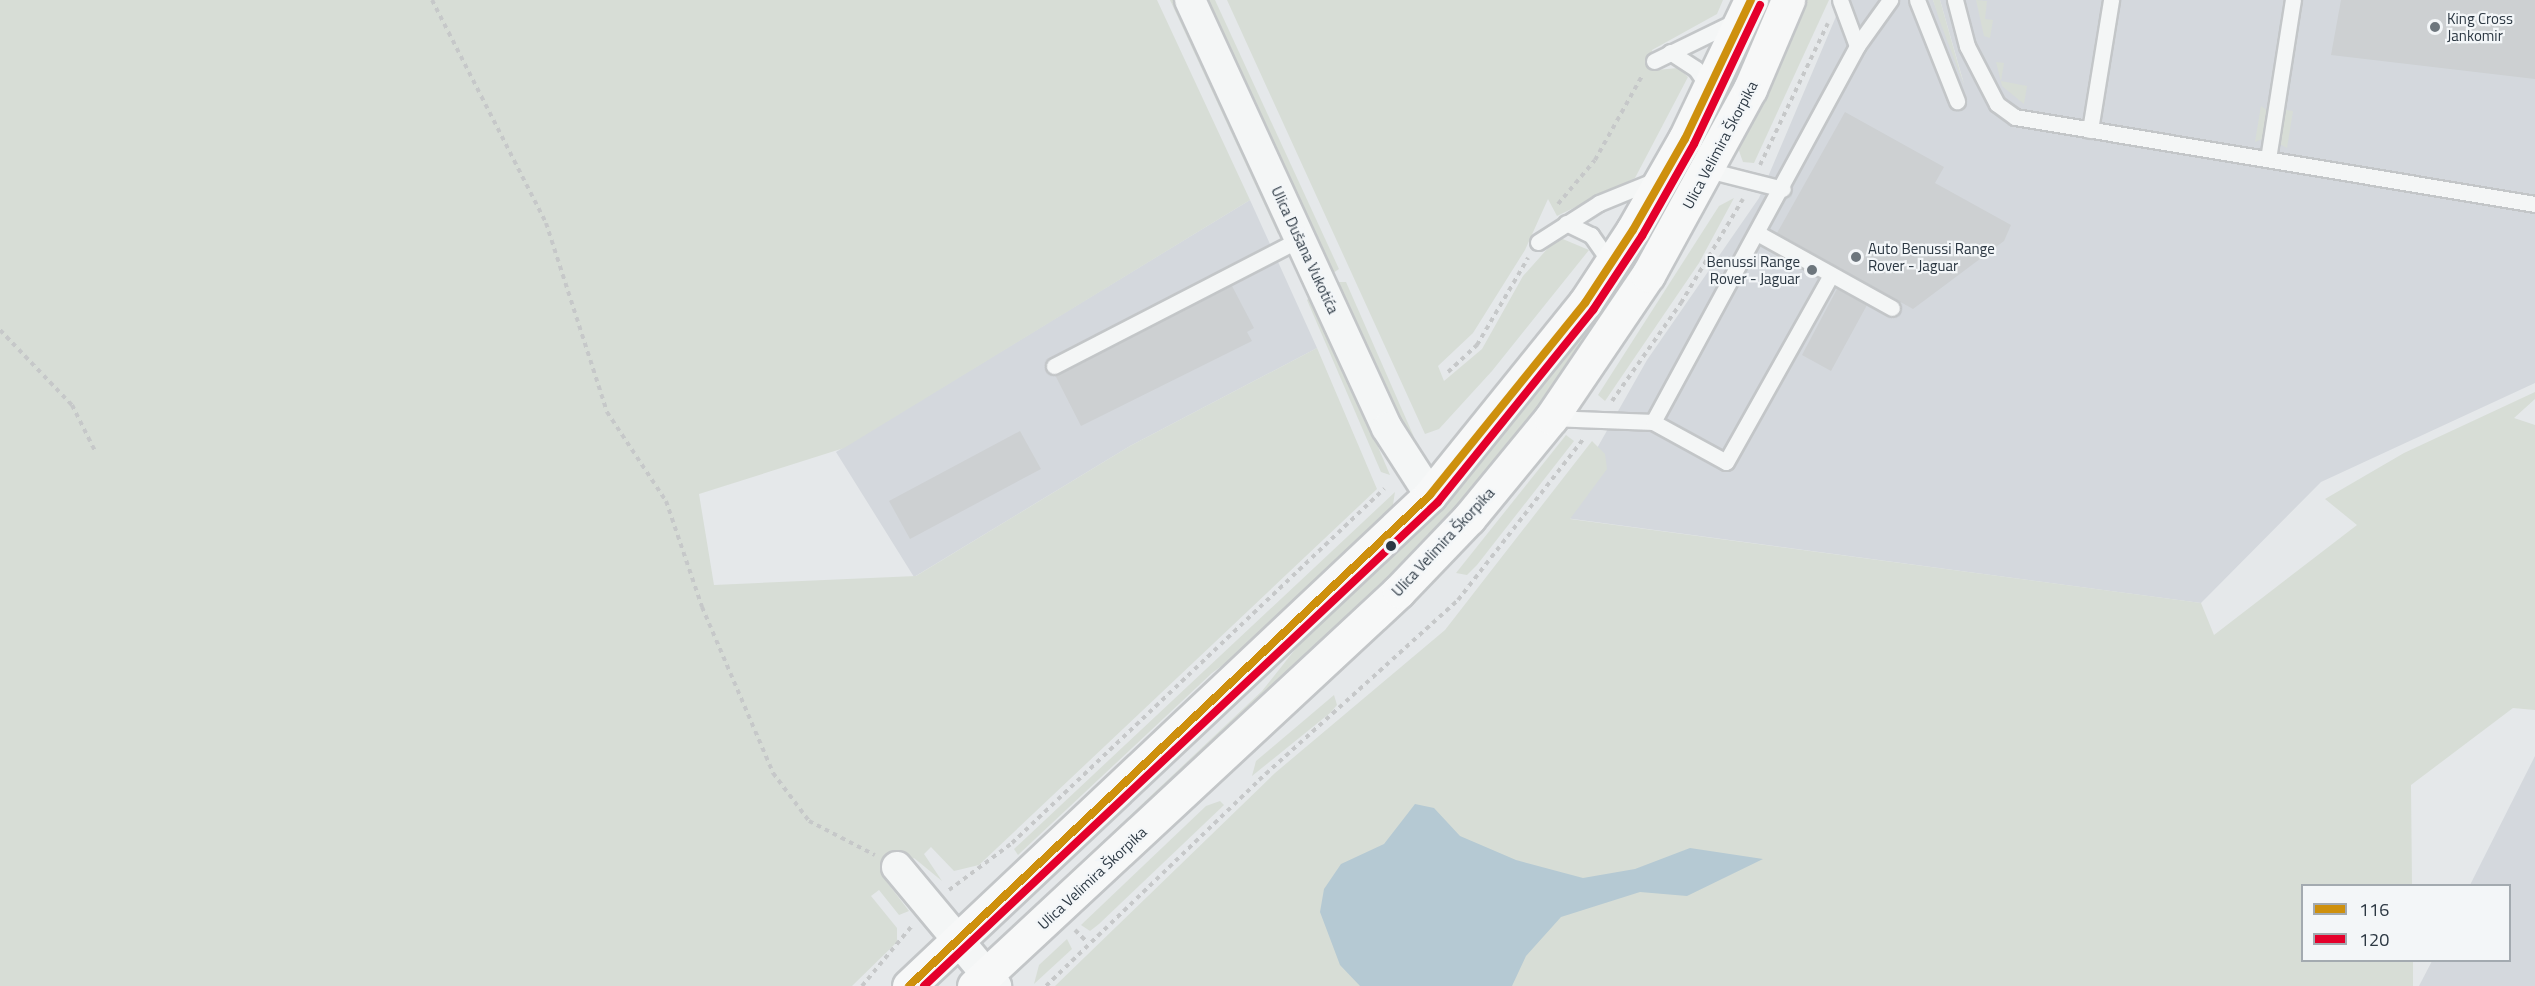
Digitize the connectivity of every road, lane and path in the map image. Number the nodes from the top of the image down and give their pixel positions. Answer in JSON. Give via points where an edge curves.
{"nodes":[{"id":1,"x":432,"y":0,"type":"edge"},
{"id":2,"x":1190,"y":0,"type":"edge"},
{"id":3,"x":1788,"y":0,"type":"edge"},
{"id":4,"x":1890,"y":0,"type":"edge"},
{"id":5,"x":1917,"y":0,"type":"edge"},
{"id":6,"x":1955,"y":0,"type":"edge"},
{"id":7,"x":2111,"y":0,"type":"edge"},
{"id":8,"x":2293,"y":0,"type":"edge"},
{"id":9,"x":1836,"y":6,"type":"edge"},
{"id":10,"x":1747,"y":9,"type":"edge"},
{"id":11,"x":1857,"y":46,"type":"junction"},
{"id":12,"x":1670,"y":52,"type":"junction"},
{"id":13,"x":1654,"y":61,"type":"dead end"},
{"id":14,"x":1710,"y":89,"type":"junction"},
{"id":15,"x":1957,"y":101,"type":"dead end"},
{"id":16,"x":2090,"y":130,"type":"junction"},
{"id":17,"x":2268,"y":159,"type":"junction"},
{"id":18,"x":1762,"y":162,"type":"dead end"},
{"id":19,"x":1708,"y":170,"type":"junction"},
{"id":20,"x":1664,"y":177,"type":"junction"},
{"id":21,"x":1783,"y":189,"type":"junction"},
{"id":22,"x":1744,"y":196,"type":"dead end"},
{"id":23,"x":2535,"y":204,"type":"edge"},
{"id":24,"x":1566,"y":223,"type":"junction"},
{"id":25,"x":1759,"y":234,"type":"junction"},
{"id":26,"x":1300,"y":239,"type":"junction"},
{"id":27,"x":1538,"y":242,"type":"dead end"},
{"id":28,"x":1611,"y":264,"type":"junction"},
{"id":29,"x":1831,"y":274,"type":"junction"},
{"id":30,"x":1892,"y":308,"type":"dead end"},
{"id":31,"x":0,"y":330,"type":"edge"},
{"id":32,"x":1054,"y":366,"type":"dead end"},
{"id":33,"x":1551,"y":418,"type":"junction"},
{"id":34,"x":1597,"y":422,"type":"junction"},
{"id":35,"x":1653,"y":422,"type":"junction"},
{"id":36,"x":95,"y":451,"type":"dead end"},
{"id":37,"x":1384,"y":489,"type":"dead end"},
{"id":38,"x":1430,"y":495,"type":"junction"},
{"id":39,"x":897,"y":867,"type":"joint"},
{"id":40,"x":959,"y":880,"type":"dead end"},
{"id":41,"x":914,"y":924,"type":"dead end"},
{"id":42,"x":1073,"y":928,"type":"dead end"},
{"id":43,"x":958,"y":939,"type":"junction"},
{"id":44,"x":1088,"y":942,"type":"junction"},
{"id":45,"x":985,"y":982,"type":"edge"},
{"id":46,"x":862,"y":986,"type":"edge"},
{"id":47,"x":909,"y":986,"type":"edge"},
{"id":48,"x":1046,"y":986,"type":"edge"}],
"edges":[{"from":1,"to":39,"type":"path","via":[[546,223],[607,412],[666,501],[702,608],[773,773],[809,821]]},
{"from":2,"to":26,"type":"street","name":"Ulica Dušana Vukotića"},
{"from":3,"to":19,"type":"main road","name":"Ulica Velimira Škorpika"},
{"from":4,"to":11,"type":"lane"},
{"from":5,"to":15,"type":"lane"},
{"from":6,"to":16,"type":"lane","via":[[1967,46],[1997,104],[2015,117]]},
{"from":7,"to":16,"type":"lane"},
{"from":8,"to":17,"type":"lane"},
{"from":9,"to":11,"type":"lane"},
{"from":9,"to":18,"type":"path"},
{"from":10,"to":12,"type":"lane"},
{"from":10,"to":14,"type":"main road"},
{"from":11,"to":21,"type":"lane"},
{"from":12,"to":13,"type":"lane"},
{"from":12,"to":14,"type":"lane","via":[[1696,69]]},
{"from":14,"to":20,"type":"main road"},
{"from":16,"to":17,"type":"lane"},
{"from":17,"to":23,"type":"lane"},
{"from":19,"to":21,"type":"lane"},
{"from":19,"to":33,"type":"main road","name":"Ulica Velimira Škorpika","via":[[1648,275]]},
{"from":20,"to":24,"type":"lane","via":[[1599,203]]},
{"from":20,"to":28,"type":"main road"},
{"from":21,"to":25,"type":"lane"},
{"from":22,"to":34,"type":"path","via":[[1681,303]]},
{"from":24,"to":27,"type":"lane"},
{"from":24,"to":28,"type":"lane","via":[[1591,235]]},
{"from":25,"to":29,"type":"lane"},
{"from":25,"to":35,"type":"lane"},
{"from":26,"to":32,"type":"lane"},
{"from":26,"to":38,"type":"street","name":"Ulica Dušana Vukotića","via":[[1387,428]]},
{"from":28,"to":38,"type":"main road"},
{"from":29,"to":30,"type":"lane"},
{"from":29,"to":35,"type":"lane","via":[[1726,462]]},
{"from":31,"to":36,"type":"path","via":[[72,405]]},
{"from":33,"to":34,"type":"lane"},
{"from":33,"to":45,"type":"main road","name":"Ulica Velimira Škorpika","via":[[1469,518],[1399,591]]},
{"from":34,"to":35,"type":"lane"},
{"from":34,"to":44,"type":"path","via":[[1458,600]]},
{"from":37,"to":40,"type":"path","via":[[1012,843],[978,873]]},
{"from":38,"to":43,"type":"main road","via":[[1029,877]]},
{"from":39,"to":43,"type":"street"},
{"from":41,"to":46,"type":"path"},
{"from":42,"to":44,"type":"path"},
{"from":43,"to":45,"type":"street"},
{"from":43,"to":47,"type":"main road"},
{"from":44,"to":48,"type":"path"}]}
